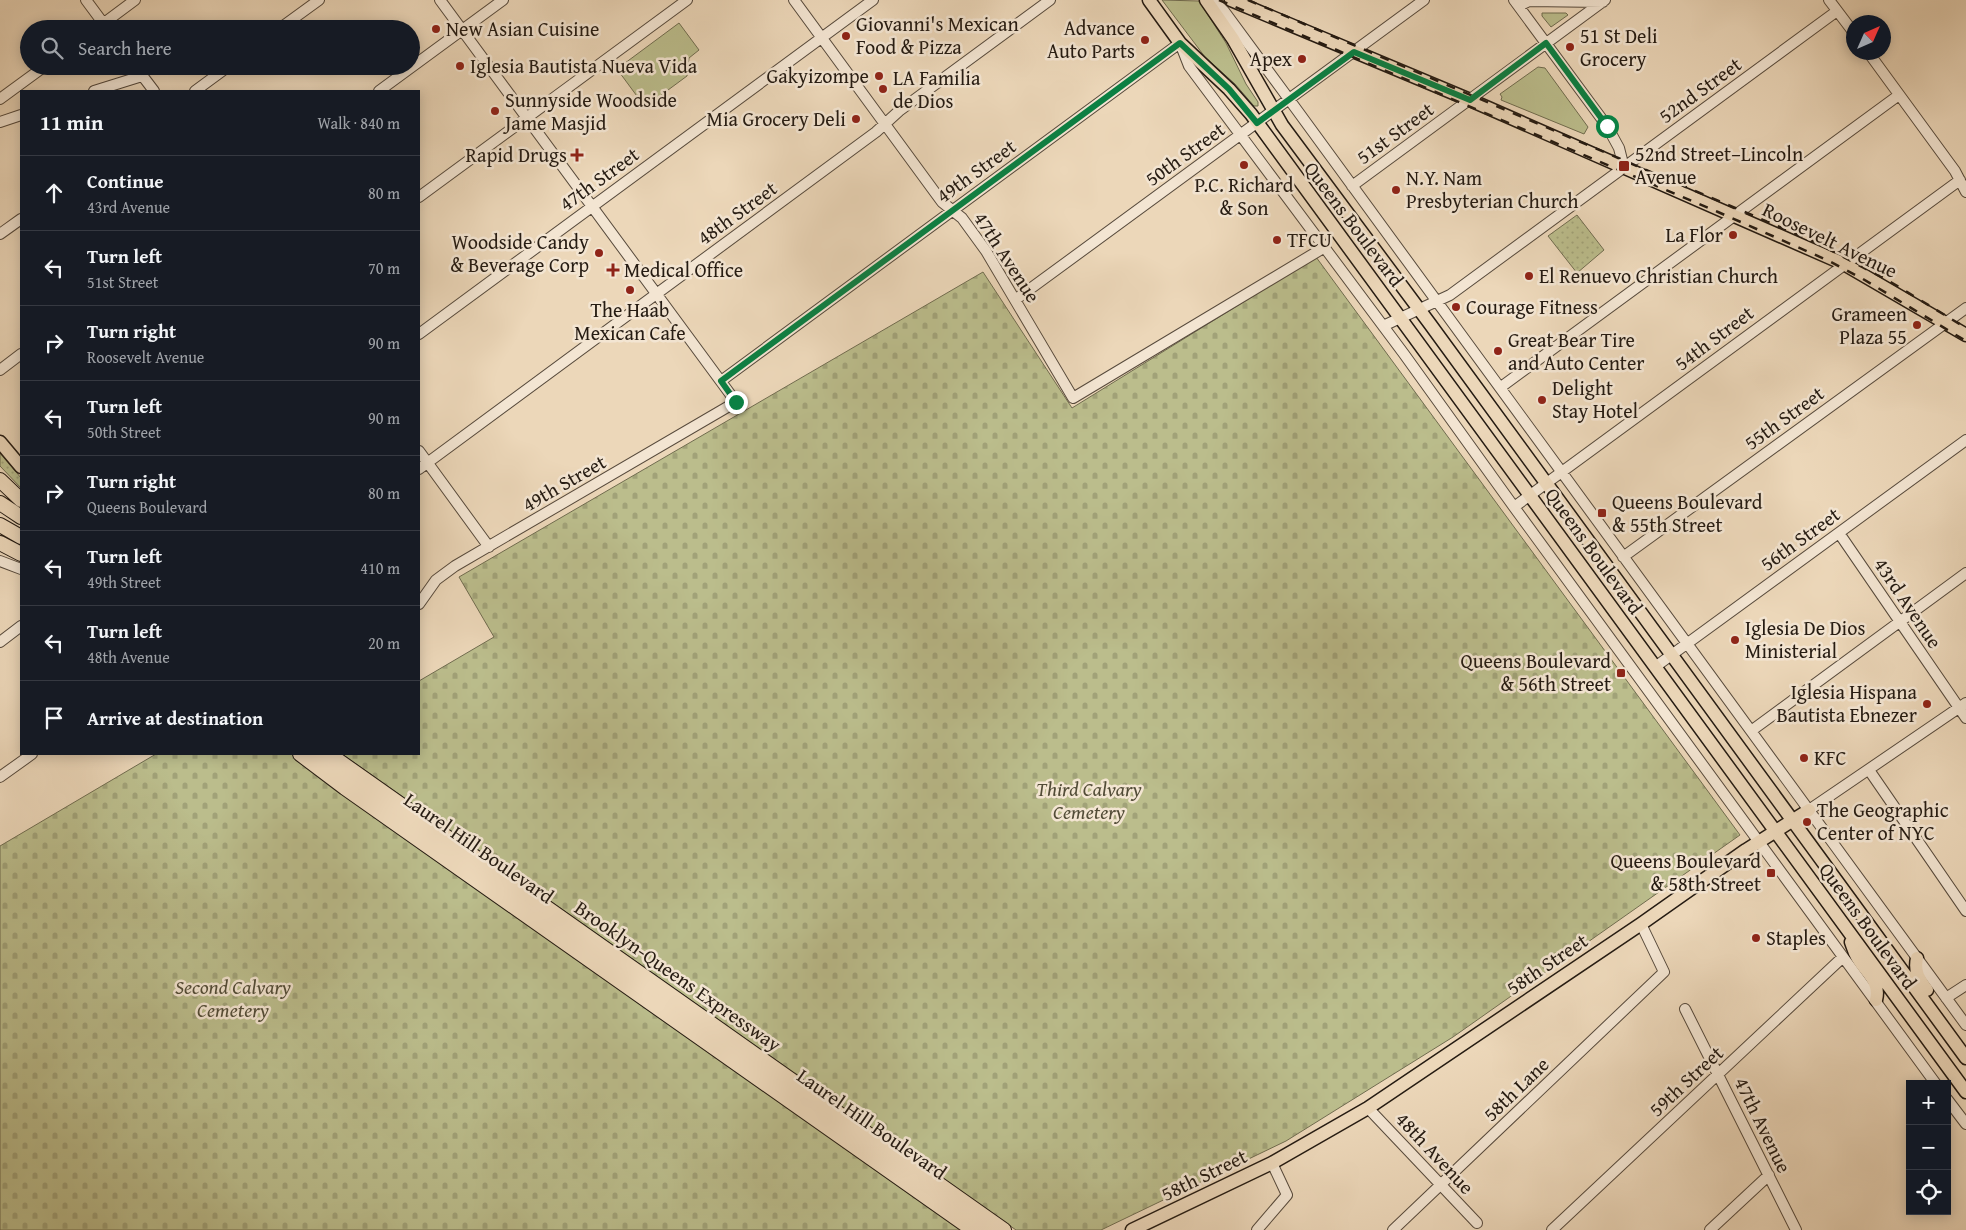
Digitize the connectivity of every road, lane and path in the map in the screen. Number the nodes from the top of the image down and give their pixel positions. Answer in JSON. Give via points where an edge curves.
{"nodes":[{"id":1,"x":86,"y":0,"type":"edge"},
{"id":2,"x":135,"y":0,"type":"edge"},
{"id":3,"x":319,"y":0,"type":"edge"},
{"id":4,"x":440,"y":0,"type":"edge"},
{"id":5,"x":503,"y":0,"type":"edge"},
{"id":6,"x":687,"y":0,"type":"edge"},
{"id":7,"x":794,"y":0,"type":"edge"},
{"id":8,"x":873,"y":0,"type":"edge"},
{"id":9,"x":1050,"y":0,"type":"edge"},
{"id":10,"x":1149,"y":0,"type":"edge"},
{"id":11,"x":1206,"y":0,"type":"edge"},
{"id":12,"x":1213,"y":0,"type":"edge"},
{"id":13,"x":1424,"y":0,"type":"edge"},
{"id":14,"x":1829,"y":0,"type":"edge"},
{"id":15,"x":1604,"y":1,"type":"edge"},
{"id":16,"x":1233,"y":3,"type":"edge"},
{"id":17,"x":1516,"y":3,"type":"edge"},
{"id":18,"x":1837,"y":11,"type":"junction"},
{"id":19,"x":98,"y":20,"type":"edge"},
{"id":20,"x":111,"y":20,"type":"edge"},
{"id":21,"x":291,"y":20,"type":"edge"},
{"id":22,"x":1846,"y":23,"type":"edge"},
{"id":23,"x":462,"y":30,"type":"junction"},
{"id":24,"x":821,"y":37,"type":"junction"},
{"id":25,"x":1180,"y":43,"type":"junction"},
{"id":26,"x":1546,"y":43,"type":"junction"},
{"id":27,"x":1354,"y":52,"type":"junction"},
{"id":28,"x":1874,"y":60,"type":"edge"},
{"id":29,"x":420,"y":61,"type":"edge"},
{"id":30,"x":33,"y":75,"type":"edge"},
{"id":31,"x":217,"y":75,"type":"edge"},
{"id":32,"x":401,"y":75,"type":"edge"},
{"id":33,"x":142,"y":76,"type":"joint"},
{"id":34,"x":97,"y":90,"type":"edge"},
{"id":35,"x":153,"y":90,"type":"edge"},
{"id":36,"x":196,"y":90,"type":"edge"},
{"id":37,"x":380,"y":90,"type":"edge"},
{"id":38,"x":1899,"y":95,"type":"junction"},
{"id":39,"x":0,"y":99,"type":"edge"},
{"id":40,"x":1290,"y":100,"type":"junction"},
{"id":41,"x":1470,"y":100,"type":"junction"},
{"id":42,"x":1273,"y":112,"type":"junction"},
{"id":43,"x":20,"y":115,"type":"edge"},
{"id":44,"x":527,"y":118,"type":"junction"},
{"id":45,"x":0,"y":122,"type":"edge"},
{"id":46,"x":1257,"y":123,"type":"junction"},
{"id":47,"x":886,"y":124,"type":"junction"},
{"id":48,"x":1241,"y":135,"type":"junction"},
{"id":49,"x":1624,"y":168,"type":"junction"},
{"id":50,"x":1960,"y":180,"type":"junction"},
{"id":51,"x":1352,"y":186,"type":"junction"},
{"id":52,"x":1966,"y":192,"type":"edge"},
{"id":53,"x":420,"y":196,"type":"edge"},
{"id":54,"x":592,"y":206,"type":"junction"},
{"id":55,"x":952,"y":210,"type":"junction"},
{"id":56,"x":1737,"y":215,"type":"junction"},
{"id":57,"x":20,"y":220,"type":"edge"},
{"id":58,"x":0,"y":234,"type":"edge"},
{"id":59,"x":1325,"y":248,"type":"junction"},
{"id":60,"x":1844,"y":264,"type":"junction"},
{"id":61,"x":656,"y":294,"type":"junction"},
{"id":62,"x":1016,"y":300,"type":"junction"},
{"id":63,"x":1437,"y":301,"type":"junction"},
{"id":64,"x":1966,"y":308,"type":"edge"},
{"id":65,"x":1419,"y":310,"type":"junction"},
{"id":66,"x":1401,"y":318,"type":"junction"},
{"id":67,"x":1946,"y":322,"type":"junction"},
{"id":68,"x":1383,"y":326,"type":"junction"},
{"id":69,"x":420,"y":333,"type":"edge"},
{"id":70,"x":1966,"y":335,"type":"edge"},
{"id":71,"x":20,"y":355,"type":"edge"},
{"id":72,"x":0,"y":370,"type":"edge"},
{"id":73,"x":721,"y":381,"type":"junction"},
{"id":74,"x":1500,"y":387,"type":"junction"},
{"id":75,"x":1966,"y":440,"type":"edge"},
{"id":76,"x":0,"y":442,"type":"edge"},
{"id":77,"x":20,"y":466,"type":"edge"},
{"id":78,"x":423,"y":466,"type":"edge"},
{"id":79,"x":1561,"y":473,"type":"junction"},
{"id":80,"x":0,"y":480,"type":"edge"},
{"id":81,"x":1546,"y":484,"type":"junction"},
{"id":82,"x":1530,"y":496,"type":"junction"},
{"id":83,"x":20,"y":499,"type":"edge"},
{"id":84,"x":0,"y":503,"type":"edge"},
{"id":85,"x":1514,"y":507,"type":"junction"},
{"id":86,"x":20,"y":516,"type":"edge"},
{"id":87,"x":0,"y":524,"type":"edge"},
{"id":88,"x":1839,"y":533,"type":"junction"},
{"id":89,"x":20,"y":536,"type":"edge"},
{"id":90,"x":0,"y":543,"type":"edge"},
{"id":91,"x":489,"y":547,"type":"junction"},
{"id":92,"x":20,"y":553,"type":"edge"},
{"id":93,"x":1623,"y":557,"type":"junction"},
{"id":94,"x":0,"y":561,"type":"edge"},
{"id":95,"x":20,"y":570,"type":"edge"},
{"id":96,"x":1966,"y":573,"type":"edge"},
{"id":97,"x":420,"y":602,"type":"edge"},
{"id":98,"x":1899,"y":622,"type":"junction"},
{"id":99,"x":20,"y":627,"type":"edge"},
{"id":100,"x":0,"y":642,"type":"edge"},
{"id":101,"x":1687,"y":644,"type":"junction"},
{"id":102,"x":1671,"y":655,"type":"junction"},
{"id":103,"x":1655,"y":667,"type":"junction"},
{"id":104,"x":1962,"y":705,"type":"edge"},
{"id":105,"x":1966,"y":718,"type":"edge"},
{"id":106,"x":1751,"y":731,"type":"junction"},
{"id":107,"x":31,"y":755,"type":"edge"},
{"id":108,"x":301,"y":755,"type":"edge"},
{"id":109,"x":317,"y":755,"type":"edge"},
{"id":110,"x":330,"y":755,"type":"edge"},
{"id":111,"x":1869,"y":770,"type":"junction"},
{"id":112,"x":0,"y":777,"type":"edge"},
{"id":113,"x":1808,"y":810,"type":"junction"},
{"id":114,"x":1793,"y":821,"type":"junction"},
{"id":115,"x":1776,"y":831,"type":"junction"},
{"id":116,"x":1759,"y":842,"type":"junction"},
{"id":117,"x":1966,"y":911,"type":"edge"},
{"id":118,"x":1641,"y":924,"type":"junction"},
{"id":119,"x":1845,"y":925,"type":"junction"},
{"id":120,"x":1843,"y":957,"type":"junction"},
{"id":121,"x":1917,"y":958,"type":"junction"},
{"id":122,"x":1966,"y":985,"type":"edge"},
{"id":123,"x":1946,"y":998,"type":"junction"},
{"id":124,"x":1876,"y":1000,"type":"junction"},
{"id":125,"x":1685,"y":1009,"type":"dead end"},
{"id":126,"x":1966,"y":1025,"type":"edge"},
{"id":127,"x":1951,"y":1037,"type":"junction"},
{"id":128,"x":1966,"y":1058,"type":"edge"},
{"id":129,"x":1719,"y":1074,"type":"junction"},
{"id":130,"x":1933,"y":1080,"type":"edge"},
{"id":131,"x":1966,"y":1092,"type":"edge"},
{"id":132,"x":1951,"y":1104,"type":"edge"},
{"id":133,"x":1368,"y":1108,"type":"junction"},
{"id":134,"x":1966,"y":1124,"type":"edge"},
{"id":135,"x":1272,"y":1163,"type":"junction"},
{"id":136,"x":1769,"y":1175,"type":"junction"},
{"id":137,"x":1440,"y":1185,"type":"junction"},
{"id":138,"x":1478,"y":1223,"type":"dead end"},
{"id":139,"x":973,"y":1230,"type":"edge"},
{"id":140,"x":990,"y":1230,"type":"edge"},
{"id":141,"x":1004,"y":1230,"type":"edge"},
{"id":142,"x":1132,"y":1230,"type":"edge"},
{"id":143,"x":1257,"y":1230,"type":"edge"},
{"id":144,"x":1393,"y":1230,"type":"edge"},
{"id":145,"x":1552,"y":1230,"type":"edge"},
{"id":146,"x":1710,"y":1230,"type":"edge"},
{"id":147,"x":1796,"y":1230,"type":"edge"}],
"edges":[{"from":1,"to":19,"type":"street"},
{"from":2,"to":20,"type":"street"},
{"from":3,"to":21,"type":"street"},
{"from":4,"to":23,"type":"street"},
{"from":5,"to":23,"type":"street"},
{"from":6,"to":44,"type":"street"},
{"from":7,"to":24,"type":"street","name":"47th Avenue"},
{"from":8,"to":24,"type":"street","name":"47th Street"},
{"from":9,"to":47,"type":"street","name":"48th Street","via":[[899,111]]},
{"from":10,"to":25,"type":"main road","name":"Queens Boulevard"},
{"from":11,"to":42,"type":"main road","name":"Queens Boulevard","via":[[1233,39]]},
{"from":12,"to":16,"type":"street","name":"Queens Boulevard"},
{"from":13,"to":27,"type":"street","name":"50th Street"},
{"from":14,"to":18,"type":"street"},
{"from":15,"to":17,"type":"street","name":"51st Street"},
{"from":15,"to":26,"type":"street","name":"51st Street"},
{"from":16,"to":27,"type":"main road","name":"Roosevelt Avenue"},
{"from":16,"to":40,"type":"street","name":"Queens Boulevard"},
{"from":17,"to":26,"type":"street"},
{"from":18,"to":22,"type":"street"},
{"from":18,"to":49,"type":"street","name":"52nd Street"},
{"from":23,"to":29,"type":"street"},
{"from":23,"to":44,"type":"street"},
{"from":24,"to":47,"type":"street","name":"47th Avenue"},
{"from":24,"to":54,"type":"street","name":"47th Street"},
{"from":25,"to":46,"type":"main road","name":"Queens Boulevard","via":[[1229,89]]},
{"from":25,"to":48,"type":"street","name":"Queens Boulevard","via":[[1188,66]]},
{"from":25,"to":55,"type":"street","name":"49th Street"},
{"from":26,"to":41,"type":"street","name":"51st Street"},
{"from":26,"to":49,"type":"street","via":[[1607,126]]},
{"from":27,"to":40,"type":"street","name":"50th Street"},
{"from":27,"to":41,"type":"main road","name":"Roosevelt Avenue"},
{"from":28,"to":38,"type":"street"},
{"from":30,"to":39,"type":"street"},
{"from":31,"to":36,"type":"street"},
{"from":32,"to":37,"type":"street"},
{"from":33,"to":34,"type":"street"},
{"from":33,"to":35,"type":"street"},
{"from":38,"to":50,"type":"street"},
{"from":38,"to":56,"type":"street"},
{"from":40,"to":42,"type":"street","name":"50th Street"},
{"from":40,"to":51,"type":"street","name":"Queens Boulevard"},
{"from":41,"to":49,"type":"main road","name":"Roosevelt Avenue"},
{"from":41,"to":51,"type":"street","name":"51st Street"},
{"from":42,"to":46,"type":"street","name":"50th Street"},
{"from":42,"to":65,"type":"main road","name":"Queens Boulevard"},
{"from":43,"to":45,"type":"street"},
{"from":44,"to":53,"type":"street"},
{"from":44,"to":54,"type":"street"},
{"from":46,"to":48,"type":"street","name":"50th Street"},
{"from":46,"to":66,"type":"main road","name":"Queens Boulevard"},
{"from":47,"to":55,"type":"street","name":"47th Avenue","via":[[942,202]]},
{"from":47,"to":61,"type":"street","name":"48th Street"},
{"from":48,"to":59,"type":"street","name":"Queens Boulevard"},
{"from":48,"to":62,"type":"street","name":"50th Street"},
{"from":49,"to":56,"type":"main road","name":"Roosevelt Avenue"},
{"from":49,"to":63,"type":"street","name":"52nd Street","via":[[1450,295]]},
{"from":50,"to":52,"type":"street"},
{"from":50,"to":60,"type":"street","name":"54th Street"},
{"from":51,"to":63,"type":"street","name":"Queens Boulevard"},
{"from":54,"to":61,"type":"street"},
{"from":54,"to":69,"type":"street","name":"47th Street"},
{"from":55,"to":62,"type":"street","name":"47th Avenue","via":[[962,218],[986,251]]},
{"from":55,"to":73,"type":"street","name":"49th Street"},
{"from":56,"to":60,"type":"main road","name":"Roosevelt Avenue"},
{"from":56,"to":74,"type":"street"},
{"from":57,"to":58,"type":"street"},
{"from":59,"to":62,"type":"street","name":"47th Avenue","via":[[1073,398]]},
{"from":59,"to":68,"type":"street","name":"Queens Boulevard"},
{"from":60,"to":67,"type":"main road","name":"Roosevelt Avenue"},
{"from":60,"to":79,"type":"street","name":"54th Street"},
{"from":61,"to":73,"type":"street"},
{"from":61,"to":78,"type":"street","name":"48th Street"},
{"from":63,"to":65,"type":"street","name":"52nd Street"},
{"from":63,"to":74,"type":"street","name":"Queens Boulevard"},
{"from":64,"to":67,"type":"street","name":"55th Street"},
{"from":65,"to":66,"type":"street","name":"52nd Street"},
{"from":65,"to":81,"type":"main road","name":"Queens Boulevard"},
{"from":66,"to":68,"type":"street","name":"52nd Street"},
{"from":66,"to":82,"type":"main road","name":"Queens Boulevard"},
{"from":67,"to":70,"type":"main road","name":"Roosevelt Avenue"},
{"from":67,"to":93,"type":"street","name":"55th Street"},
{"from":68,"to":85,"type":"street","name":"Queens Boulevard"},
{"from":71,"to":72,"type":"street"},
{"from":73,"to":91,"type":"street","name":"49th Street","via":[[736,402]]},
{"from":74,"to":79,"type":"street","name":"Queens Boulevard"},
{"from":75,"to":88,"type":"street","name":"56th Street"},
{"from":76,"to":77,"type":"main road"},
{"from":78,"to":91,"type":"street"},
{"from":79,"to":81,"type":"street","name":"54th Street"},
{"from":79,"to":93,"type":"street","name":"Queens Boulevard"},
{"from":80,"to":83,"type":"highway"},
{"from":81,"to":82,"type":"street","name":"54th Street"},
{"from":81,"to":102,"type":"main road","name":"Queens Boulevard"},
{"from":82,"to":85,"type":"street","name":"54th Street"},
{"from":82,"to":103,"type":"main road","name":"Queens Boulevard"},
{"from":84,"to":86,"type":"highway"},
{"from":85,"to":116,"type":"street","name":"Queens Boulevard"},
{"from":87,"to":89,"type":"highway"},
{"from":88,"to":98,"type":"street","name":"43rd Avenue"},
{"from":88,"to":101,"type":"street","name":"56th Street"},
{"from":90,"to":92,"type":"highway"},
{"from":91,"to":97,"type":"street","name":"49th Street","via":[[441,576]]},
{"from":93,"to":101,"type":"street","name":"Queens Boulevard"},
{"from":94,"to":95,"type":"street"},
{"from":96,"to":98,"type":"street"},
{"from":98,"to":104,"type":"street","name":"43rd Avenue"},
{"from":98,"to":106,"type":"street"},
{"from":99,"to":100,"type":"street"},
{"from":101,"to":102,"type":"street","name":"56th Street"},
{"from":101,"to":106,"type":"street","name":"Queens Boulevard"},
{"from":102,"to":103,"type":"street","name":"56th Street"},
{"from":102,"to":114,"type":"main road","name":"Queens Boulevard"},
{"from":103,"to":115,"type":"main road","name":"Queens Boulevard"},
{"from":104,"to":105,"type":"street","name":"43rd Avenue"},
{"from":104,"to":111,"type":"street","name":"58th Street"},
{"from":106,"to":113,"type":"street","name":"Queens Boulevard"},
{"from":107,"to":112,"type":"street"},
{"from":108,"to":139,"type":"highway","name":"Brooklyn-Queens Expressway"},
{"from":109,"to":140,"type":"main road","name":"Laurel Hill Boulevard"},
{"from":110,"to":141,"type":"highway","name":"Brooklyn-Queens Expressway"},
{"from":111,"to":113,"type":"street","name":"58th Street"},
{"from":111,"to":117,"type":"street"},
{"from":113,"to":114,"type":"main road","name":"58th Street"},
{"from":113,"to":121,"type":"street","name":"Queens Boulevard"},
{"from":114,"to":115,"type":"main road","name":"58th Street"},
{"from":114,"to":127,"type":"main road","name":"Queens Boulevard"},
{"from":115,"to":116,"type":"main road","name":"58th Street"},
{"from":115,"to":119,"type":"main road","name":"Queens Boulevard"},
{"from":116,"to":118,"type":"main road","name":"58th Street"},
{"from":116,"to":120,"type":"street","name":"Queens Boulevard"},
{"from":118,"to":133,"type":"main road","name":"58th Street"},
{"from":118,"to":137,"type":"street","name":"58th Lane","via":[[1664,972]]},
{"from":119,"to":124,"type":"main road","via":[[1857,957],[1876,984]]},
{"from":119,"to":131,"type":"main road","name":"Queens Boulevard"},
{"from":120,"to":124,"type":"street","name":"Queens Boulevard"},
{"from":120,"to":129,"type":"street","name":"59th Street"},
{"from":121,"to":123,"type":"street","name":"Queens Boulevard"},
{"from":121,"to":127,"type":"main road","via":[[1917,975],[1936,1003]]},
{"from":122,"to":123,"type":"street"},
{"from":123,"to":126,"type":"street","name":"Queens Boulevard"},
{"from":124,"to":130,"type":"street","name":"Queens Boulevard"},
{"from":125,"to":129,"type":"street","name":"47th Avenue"},
{"from":127,"to":128,"type":"main road","name":"Queens Boulevard"},
{"from":129,"to":136,"type":"street","name":"47th Avenue"},
{"from":129,"to":145,"type":"street","name":"59th Street"},
{"from":132,"to":134,"type":"street"},
{"from":133,"to":135,"type":"main road","name":"58th Street"},
{"from":133,"to":137,"type":"street","name":"48th Avenue"},
{"from":135,"to":142,"type":"main road","name":"58th Street"},
{"from":135,"to":143,"type":"street","via":[[1287,1195]]},
{"from":136,"to":146,"type":"street"},
{"from":136,"to":147,"type":"street","name":"47th Avenue"},
{"from":137,"to":138,"type":"street","name":"48th Avenue"},
{"from":137,"to":144,"type":"street","name":"58th Lane"}]}
